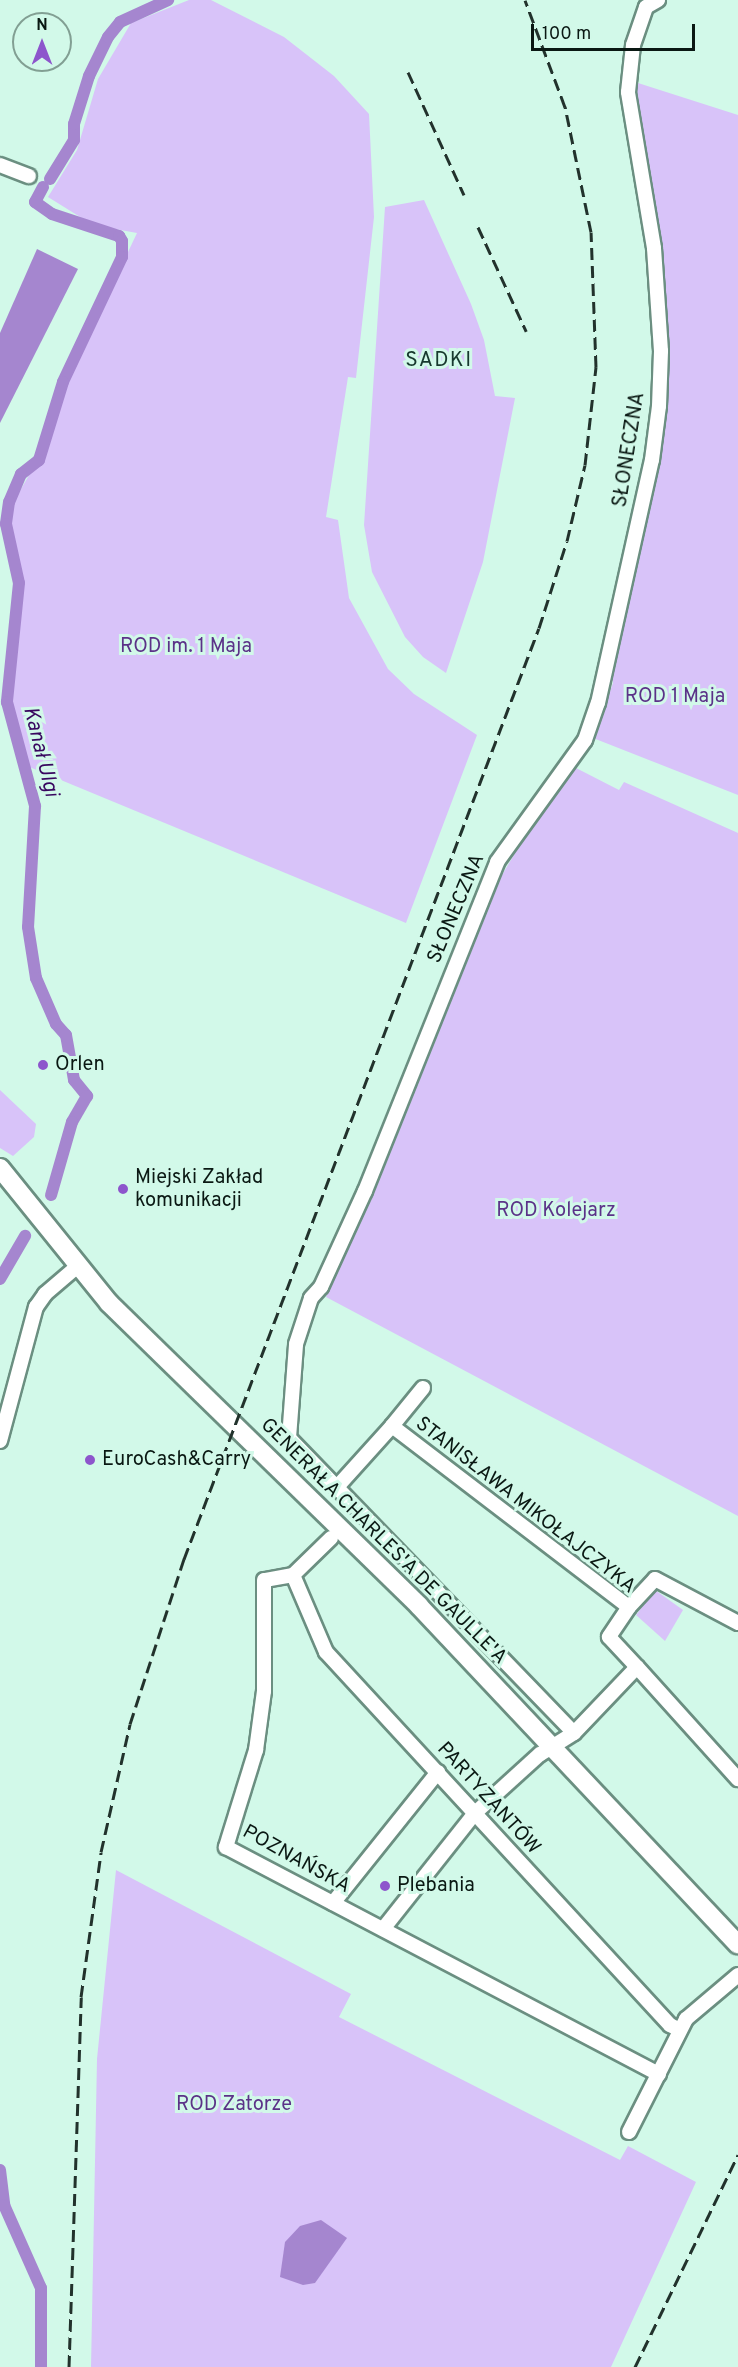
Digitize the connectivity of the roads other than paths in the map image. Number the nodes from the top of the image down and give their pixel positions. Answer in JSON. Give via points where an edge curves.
{"nodes":[{"id":1,"x":658,"y":0,"type":"edge"},
{"id":2,"x":0,"y":165,"type":"edge"},
{"id":3,"x":29,"y":176,"type":"dead end"},
{"id":4,"x":0,"y":1168,"type":"edge"},
{"id":5,"x":79,"y":1265,"type":"junction"},
{"id":6,"x":423,"y":1388,"type":"dead end"},
{"id":7,"x":392,"y":1426,"type":"junction"},
{"id":8,"x":0,"y":1441,"type":"edge"},
{"id":9,"x":337,"y":1487,"type":"junction"},
{"id":10,"x":331,"y":1538,"type":"dead end"},
{"id":11,"x":293,"y":1575,"type":"junction"},
{"id":12,"x":629,"y":1607,"type":"junction"},
{"id":13,"x":738,"y":1623,"type":"edge"},
{"id":14,"x":637,"y":1667,"type":"junction"},
{"id":15,"x":574,"y":1733,"type":"junction"},
{"id":16,"x":554,"y":1747,"type":"junction"},
{"id":17,"x":438,"y":1772,"type":"junction"},
{"id":18,"x":738,"y":1779,"type":"edge"},
{"id":19,"x":475,"y":1813,"type":"junction"},
{"id":20,"x":333,"y":1903,"type":"junction"},
{"id":21,"x":384,"y":1929,"type":"junction"},
{"id":22,"x":738,"y":1945,"type":"edge"},
{"id":23,"x":738,"y":1975,"type":"edge"},
{"id":24,"x":680,"y":2030,"type":"junction"},
{"id":25,"x":659,"y":2074,"type":"junction"},
{"id":26,"x":629,"y":2132,"type":"dead end"}],
"edges":[{"from":1,"to":9,"type":"street","name":"SŁONECZNA","via":[[646,7],[633,45],[628,92],[657,282],[661,351],[652,460],[592,722],[576,754],[493,870],[365,1191],[298,1329],[289,1438]]},
{"from":2,"to":3,"type":"street"},
{"from":4,"to":5,"type":"main road","name":"GENERAŁA CHARLES'A DE GAULLE'A"},
{"from":5,"to":8,"type":"street","via":[[45,1294],[36,1307],[24,1339]]},
{"from":5,"to":16,"type":"main road","name":"GENERAŁA CHARLES'A DE GAULLE'A","via":[[131,1326],[369,1556]]},
{"from":6,"to":7,"type":"street","name":"STANISŁAWA MIKOŁAJCZYKA"},
{"from":7,"to":9,"type":"street","name":"STANISŁAWA MIKOŁAJCZYKA"},
{"from":7,"to":12,"type":"street","name":"STANISŁAWA MIKOŁAJCZYKA"},
{"from":9,"to":15,"type":"street","name":"SŁONECZNA"},
{"from":10,"to":11,"type":"street"},
{"from":11,"to":17,"type":"street","name":"PARTYZANTÓW","via":[[326,1652]]},
{"from":11,"to":20,"type":"street","name":"POZNAŃSKA","via":[[264,1580],[264,1691],[256,1750],[226,1847]]},
{"from":12,"to":13,"type":"street","via":[[656,1579]]},
{"from":12,"to":14,"type":"street","name":"STANISŁAWA MIKOŁAJCZYKA","via":[[609,1637]]},
{"from":14,"to":15,"type":"street"},
{"from":14,"to":18,"type":"street"},
{"from":15,"to":16,"type":"street"},
{"from":16,"to":19,"type":"street","via":[[540,1754]]},
{"from":16,"to":22,"type":"main road","name":"GENERAŁA CHARLES'A DE GAULLE'A"},
{"from":17,"to":19,"type":"street","name":"PARTYZANTÓW"},
{"from":17,"to":20,"type":"street"},
{"from":19,"to":21,"type":"street"},
{"from":19,"to":24,"type":"street","name":"PARTYZANTÓW","via":[[670,2025]]},
{"from":20,"to":21,"type":"street","name":"POZNAŃSKA"},
{"from":21,"to":25,"type":"street","name":"POZNAŃSKA"},
{"from":23,"to":24,"type":"street","via":[[686,2019]]},
{"from":24,"to":25,"type":"street"},
{"from":25,"to":26,"type":"street"}]}
